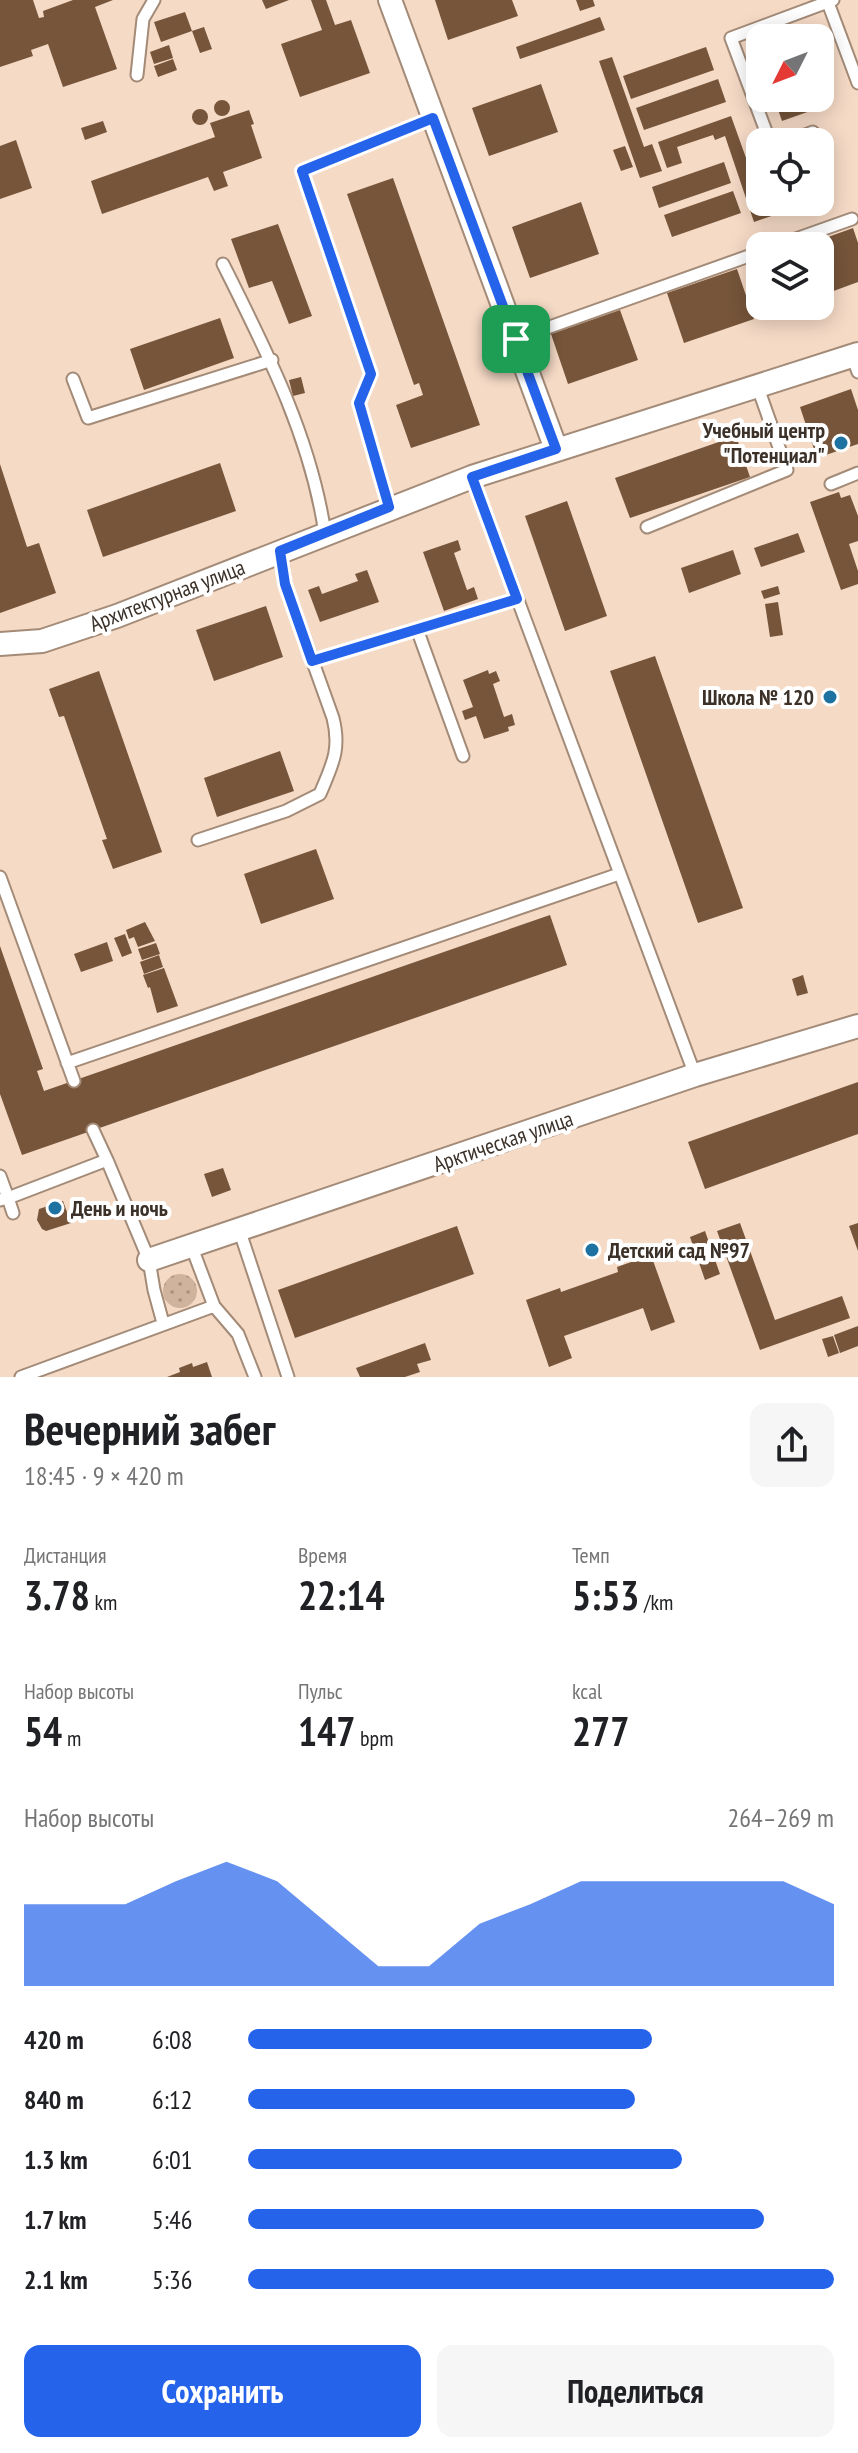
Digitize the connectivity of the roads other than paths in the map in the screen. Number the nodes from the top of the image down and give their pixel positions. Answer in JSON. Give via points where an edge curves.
{"nodes":[{"id":1,"x":154,"y":0,"type":"edge"},
{"id":2,"x":390,"y":0,"type":"edge"},
{"id":3,"x":829,"y":1,"type":"edge"},
{"id":4,"x":137,"y":75,"type":"dead end"},
{"id":5,"x":858,"y":83,"type":"edge"},
{"id":6,"x":433,"y":118,"type":"junction"},
{"id":7,"x":765,"y":128,"type":"edge"},
{"id":8,"x":852,"y":219,"type":"dead end"},
{"id":9,"x":815,"y":232,"type":"edge"},
{"id":10,"x":746,"y":257,"type":"edge"},
{"id":11,"x":223,"y":264,"type":"dead end"},
{"id":12,"x":516,"y":339,"type":"junction"},
{"id":13,"x":272,"y":360,"type":"junction"},
{"id":14,"x":856,"y":361,"type":"edge"},
{"id":15,"x":73,"y":379,"type":"dead end"},
{"id":16,"x":757,"y":384,"type":"junction"},
{"id":17,"x":556,"y":449,"type":"junction"},
{"id":18,"x":858,"y":473,"type":"edge"},
{"id":19,"x":472,"y":477,"type":"junction"},
{"id":20,"x":831,"y":484,"type":"dead end"},
{"id":21,"x":389,"y":507,"type":"junction"},
{"id":22,"x":647,"y":527,"type":"dead end"},
{"id":23,"x":325,"y":534,"type":"junction"},
{"id":24,"x":280,"y":551,"type":"junction"},
{"id":25,"x":517,"y":599,"type":"junction"},
{"id":26,"x":417,"y":629,"type":"junction"},
{"id":27,"x":0,"y":644,"type":"edge"},
{"id":28,"x":312,"y":661,"type":"junction"},
{"id":29,"x":463,"y":756,"type":"dead end"},
{"id":30,"x":198,"y":840,"type":"dead end"},
{"id":31,"x":619,"y":874,"type":"junction"},
{"id":32,"x":0,"y":877,"type":"edge"},
{"id":33,"x":858,"y":1026,"type":"edge"},
{"id":34,"x":67,"y":1063,"type":"junction"},
{"id":35,"x":695,"y":1075,"type":"junction"},
{"id":36,"x":74,"y":1081,"type":"dead end"},
{"id":37,"x":93,"y":1130,"type":"dead end"},
{"id":38,"x":107,"y":1160,"type":"junction"},
{"id":39,"x":0,"y":1176,"type":"edge"},
{"id":40,"x":4,"y":1199,"type":"edge"},
{"id":41,"x":13,"y":1213,"type":"dead end"},
{"id":42,"x":239,"y":1229,"type":"junction"},
{"id":43,"x":191,"y":1245,"type":"junction"},
{"id":44,"x":149,"y":1260,"type":"junction"},
{"id":45,"x":214,"y":1306,"type":"junction"},
{"id":46,"x":163,"y":1323,"type":"junction"},
{"id":47,"x":21,"y":1377,"type":"edge"},
{"id":48,"x":255,"y":1377,"type":"edge"},
{"id":49,"x":288,"y":1377,"type":"edge"}],
"edges":[{"from":1,"to":4,"type":"lane","via":[[143,19]]},
{"from":2,"to":6,"type":"street"},
{"from":3,"to":5,"type":"lane"},
{"from":3,"to":7,"type":"lane","via":[[731,38]]},
{"from":6,"to":12,"type":"street"},
{"from":6,"to":21,"type":"lane","via":[[302,171],[371,374],[359,403]]},
{"from":8,"to":9,"type":"lane"},
{"from":10,"to":12,"type":"lane"},
{"from":11,"to":13,"type":"lane"},
{"from":12,"to":17,"type":"street"},
{"from":13,"to":15,"type":"lane","via":[[88,418]]},
{"from":13,"to":23,"type":"lane","via":[[320,501]]},
{"from":14,"to":16,"type":"street","name":"Архитектурная улица"},
{"from":16,"to":17,"type":"street","name":"Архитектурная улица"},
{"from":16,"to":22,"type":"lane","via":[[787,470]]},
{"from":17,"to":19,"type":"street","name":"Архитектурная улица"},
{"from":18,"to":20,"type":"lane"},
{"from":19,"to":21,"type":"street","name":"Архитектурная улица"},
{"from":19,"to":25,"type":"lane"},
{"from":21,"to":23,"type":"street","name":"Архитектурная улица"},
{"from":23,"to":24,"type":"street","name":"Архитектурная улица"},
{"from":24,"to":27,"type":"street","name":"Архитектурная улица","via":[[42,641]]},
{"from":24,"to":28,"type":"lane","via":[[285,584]]},
{"from":25,"to":26,"type":"lane"},
{"from":25,"to":31,"type":"lane"},
{"from":26,"to":28,"type":"lane"},
{"from":26,"to":29,"type":"lane"},
{"from":28,"to":30,"type":"lane","via":[[338,739],[320,794]]},
{"from":31,"to":34,"type":"lane"},
{"from":31,"to":35,"type":"lane"},
{"from":32,"to":34,"type":"lane"},
{"from":33,"to":35,"type":"street","name":"Арктическая улица"},
{"from":34,"to":36,"type":"lane"},
{"from":35,"to":42,"type":"street","name":"Арктическая улица"},
{"from":37,"to":38,"type":"lane"},
{"from":38,"to":40,"type":"lane"},
{"from":38,"to":44,"type":"lane"},
{"from":39,"to":40,"type":"lane"},
{"from":40,"to":41,"type":"lane"},
{"from":42,"to":43,"type":"street","name":"Арктическая улица"},
{"from":42,"to":49,"type":"lane"},
{"from":43,"to":44,"type":"street","name":"Арктическая улица"},
{"from":43,"to":45,"type":"lane"},
{"from":44,"to":46,"type":"lane"},
{"from":45,"to":46,"type":"lane"},
{"from":45,"to":48,"type":"lane","via":[[238,1334]]},
{"from":46,"to":47,"type":"lane"}]}
